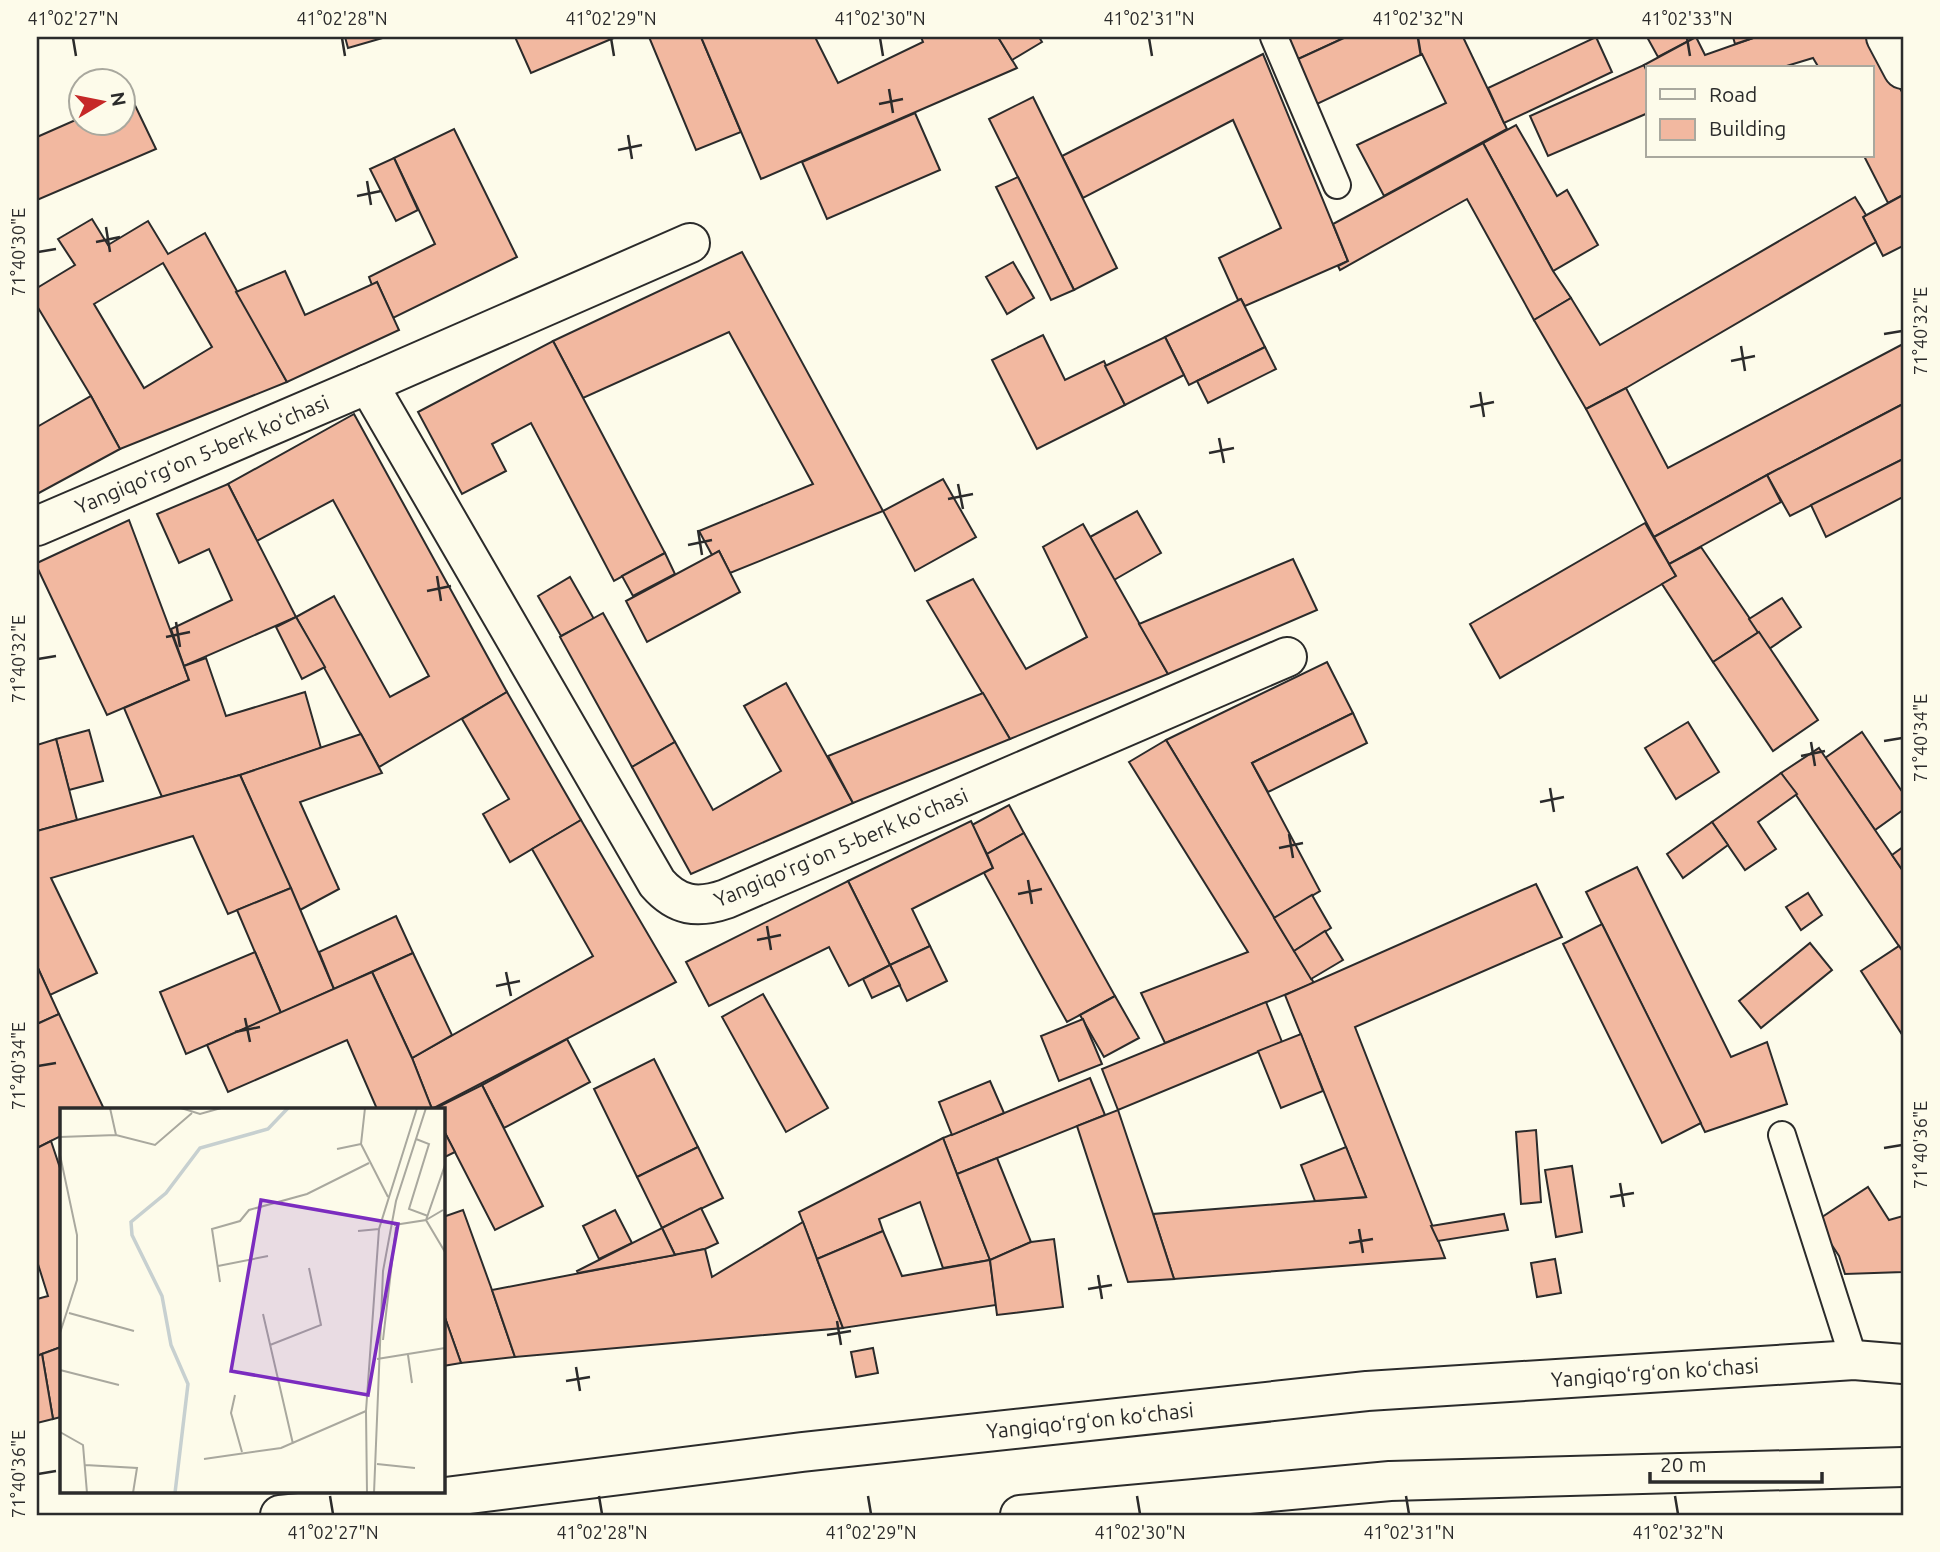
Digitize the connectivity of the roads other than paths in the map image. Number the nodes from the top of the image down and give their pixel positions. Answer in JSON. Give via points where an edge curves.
{"nodes":[{"id":1,"x":1274,"y":37,"type":"edge"},
{"id":2,"x":1886,"y":37,"type":"edge"},
{"id":3,"x":1903,"y":69,"type":"edge"},
{"id":4,"x":1337,"y":185,"type":"dead end"},
{"id":5,"x":690,"y":243,"type":"dead end"},
{"id":6,"x":368,"y":384,"type":"junction"},
{"id":7,"x":37,"y":526,"type":"edge"},
{"id":8,"x":1286,"y":657,"type":"dead end"},
{"id":9,"x":1782,"y":1135,"type":"dead end"},
{"id":10,"x":1854,"y":1360,"type":"junction"},
{"id":11,"x":1903,"y":1364,"type":"edge"},
{"id":12,"x":1903,"y":1467,"type":"edge"},
{"id":13,"x":280,"y":1515,"type":"edge"},
{"id":14,"x":1020,"y":1515,"type":"edge"}],
"edges":[{"from":1,"to":4,"type":"lane"},
{"from":2,"to":3,"type":"main road"},
{"from":5,"to":6,"type":"main road","name":"Yangiqoʻrgʻon 5-berk koʻchasi"},
{"from":6,"to":7,"type":"main road","name":"Yangiqoʻrgʻon 5-berk koʻchasi"},
{"from":6,"to":8,"type":"main road","name":"Yangiqoʻrgʻon 5-berk koʻchasi","via":[[657,883],[683,902],[699,906],[726,899]]},
{"from":9,"to":10,"type":"lane"},
{"from":10,"to":11,"type":"main road","name":"Yangiqoʻrgʻon koʻchasi"},
{"from":10,"to":13,"type":"main road","name":"Yangiqoʻrgʻon koʻchasi","via":[[1367,1391]]},
{"from":12,"to":14,"type":"main road","via":[[1390,1481]]}]}
